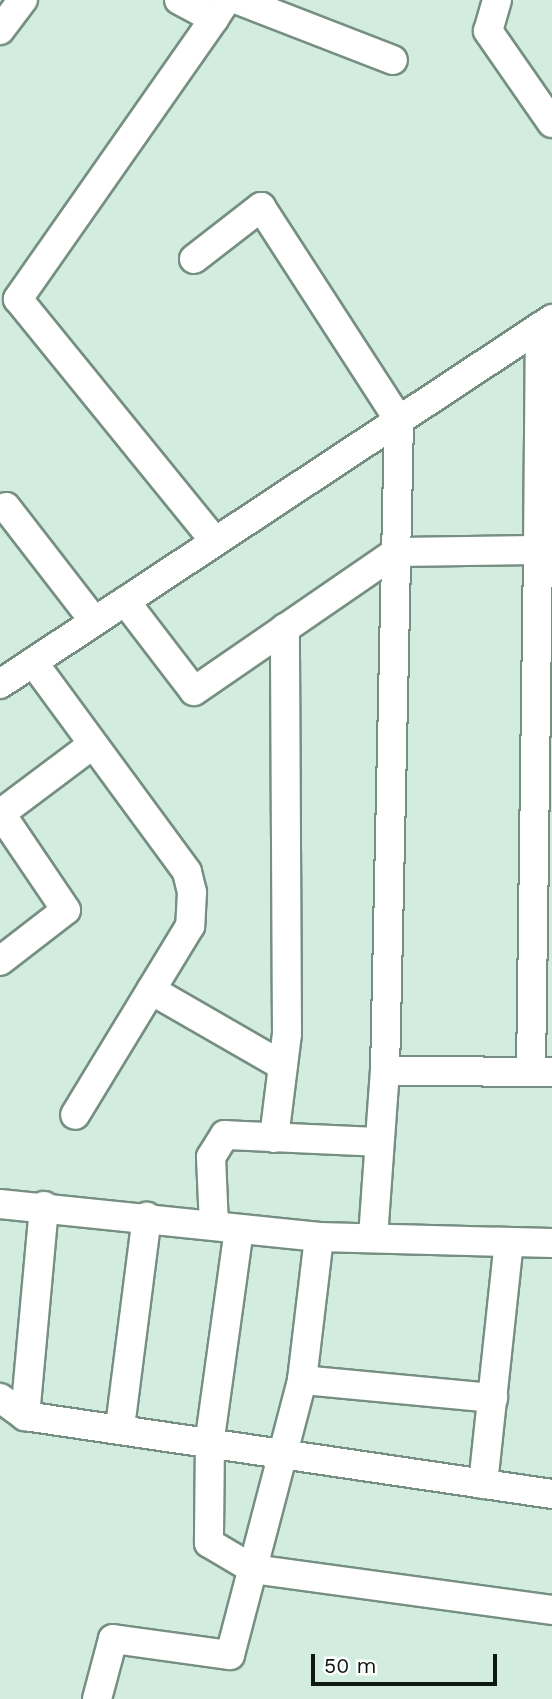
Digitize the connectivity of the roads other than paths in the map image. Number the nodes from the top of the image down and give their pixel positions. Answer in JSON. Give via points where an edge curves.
{"nodes":[{"id":1,"x":23,"y":0,"type":"edge"},
{"id":2,"x":179,"y":0,"type":"edge"},
{"id":3,"x":238,"y":0,"type":"edge"},
{"id":4,"x":497,"y":0,"type":"edge"},
{"id":5,"x":220,"y":10,"type":"edge"},
{"id":6,"x":0,"y":30,"type":"edge"},
{"id":7,"x":393,"y":60,"type":"dead end"},
{"id":8,"x":552,"y":123,"type":"edge"},
{"id":9,"x":194,"y":259,"type":"dead end"},
{"id":10,"x":9,"y":292,"type":"edge"},
{"id":11,"x":546,"y":323,"type":"edge"},
{"id":12,"x":399,"y":420,"type":"junction"},
{"id":13,"x":6,"y":507,"type":"dead end"},
{"id":14,"x":215,"y":541,"type":"junction"},
{"id":15,"x":538,"y":550,"type":"junction"},
{"id":16,"x":396,"y":552,"type":"junction"},
{"id":17,"x":125,"y":601,"type":"junction"},
{"id":18,"x":94,"y":621,"type":"junction"},
{"id":19,"x":285,"y":628,"type":"junction"},
{"id":20,"x":33,"y":662,"type":"junction"},
{"id":21,"x":544,"y":680,"type":"edge"},
{"id":22,"x":0,"y":684,"type":"edge"},
{"id":23,"x":92,"y":745,"type":"junction"},
{"id":24,"x":0,"y":814,"type":"edge"},
{"id":25,"x":0,"y":961,"type":"edge"},
{"id":26,"x":151,"y":990,"type":"junction"},
{"id":27,"x":283,"y":1066,"type":"junction"},
{"id":28,"x":385,"y":1071,"type":"junction"},
{"id":29,"x":542,"y":1072,"type":"edge"},
{"id":30,"x":75,"y":1115,"type":"dead end"},
{"id":31,"x":274,"y":1138,"type":"junction"},
{"id":32,"x":379,"y":1142,"type":"junction"},
{"id":33,"x":0,"y":1204,"type":"edge"},
{"id":34,"x":44,"y":1206,"type":"junction"},
{"id":35,"x":147,"y":1217,"type":"junction"},
{"id":36,"x":227,"y":1228,"type":"junction"},
{"id":37,"x":319,"y":1237,"type":"junction"},
{"id":38,"x":373,"y":1237,"type":"junction"},
{"id":39,"x":509,"y":1242,"type":"junction"},
{"id":40,"x":552,"y":1242,"type":"edge"},
{"id":41,"x":302,"y":1380,"type":"junction"},
{"id":42,"x":0,"y":1398,"type":"edge"},
{"id":43,"x":492,"y":1398,"type":"junction"},
{"id":44,"x":25,"y":1416,"type":"junction"},
{"id":45,"x":120,"y":1427,"type":"junction"},
{"id":46,"x":211,"y":1439,"type":"junction"},
{"id":47,"x":282,"y":1454,"type":"junction"},
{"id":48,"x":483,"y":1484,"type":"junction"},
{"id":49,"x":552,"y":1494,"type":"edge"},
{"id":50,"x":253,"y":1569,"type":"junction"},
{"id":51,"x":552,"y":1610,"type":"edge"},
{"id":52,"x":97,"y":1699,"type":"edge"}],
"edges":[{"from":1,"to":6,"type":"street"},
{"from":2,"to":5,"type":"street"},
{"from":3,"to":7,"type":"street"},
{"from":4,"to":8,"type":"street","via":[[488,31]]},
{"from":5,"to":10,"type":"street"},
{"from":9,"to":12,"type":"street","via":[[261,207]]},
{"from":10,"to":14,"type":"street"},
{"from":11,"to":12,"type":"street"},
{"from":11,"to":15,"type":"street"},
{"from":12,"to":14,"type":"street"},
{"from":12,"to":16,"type":"street"},
{"from":13,"to":18,"type":"street"},
{"from":14,"to":17,"type":"street"},
{"from":15,"to":16,"type":"street"},
{"from":15,"to":21,"type":"street"},
{"from":16,"to":19,"type":"street"},
{"from":16,"to":28,"type":"street"},
{"from":17,"to":18,"type":"street"},
{"from":17,"to":19,"type":"street","via":[[194,691]]},
{"from":18,"to":20,"type":"street"},
{"from":19,"to":27,"type":"street","via":[[290,771]]},
{"from":20,"to":22,"type":"street"},
{"from":20,"to":23,"type":"street"},
{"from":21,"to":29,"type":"street"},
{"from":23,"to":24,"type":"street"},
{"from":23,"to":26,"type":"street","via":[[190,882],[190,926]]},
{"from":24,"to":25,"type":"street","via":[[66,910]]},
{"from":26,"to":27,"type":"street"},
{"from":26,"to":30,"type":"street"},
{"from":27,"to":31,"type":"street"},
{"from":28,"to":29,"type":"street"},
{"from":28,"to":32,"type":"street"},
{"from":31,"to":32,"type":"street"},
{"from":31,"to":36,"type":"street","via":[[225,1135],[211,1157]]},
{"from":32,"to":38,"type":"street"},
{"from":33,"to":34,"type":"street"},
{"from":34,"to":35,"type":"street"},
{"from":34,"to":44,"type":"street"},
{"from":35,"to":36,"type":"street"},
{"from":35,"to":45,"type":"street"},
{"from":36,"to":37,"type":"street"},
{"from":36,"to":46,"type":"street"},
{"from":37,"to":38,"type":"street"},
{"from":37,"to":41,"type":"street"},
{"from":38,"to":39,"type":"street"},
{"from":39,"to":40,"type":"street"},
{"from":39,"to":43,"type":"street"},
{"from":41,"to":43,"type":"street"},
{"from":41,"to":47,"type":"street"},
{"from":42,"to":44,"type":"street"},
{"from":43,"to":48,"type":"street"},
{"from":44,"to":45,"type":"street"},
{"from":45,"to":46,"type":"street"},
{"from":46,"to":47,"type":"street"},
{"from":46,"to":50,"type":"street","via":[[209,1543]]},
{"from":47,"to":48,"type":"street"},
{"from":47,"to":50,"type":"street"},
{"from":48,"to":49,"type":"street"},
{"from":50,"to":51,"type":"street"},
{"from":50,"to":52,"type":"street","via":[[230,1655],[113,1639]]}]}
